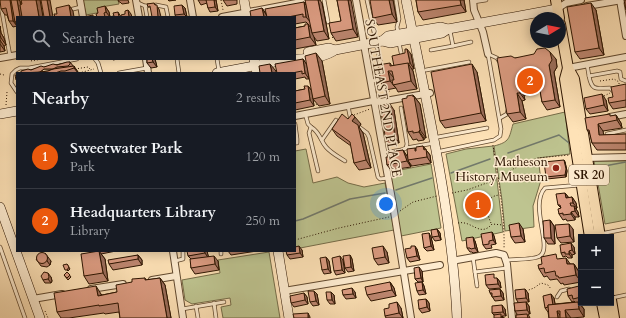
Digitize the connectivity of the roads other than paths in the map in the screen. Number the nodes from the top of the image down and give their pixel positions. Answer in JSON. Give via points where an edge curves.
{"nodes":[{"id":1,"x":80,"y":0,"type":"edge"},
{"id":2,"x":190,"y":0,"type":"edge"},
{"id":3,"x":244,"y":0,"type":"edge"},
{"id":4,"x":312,"y":0,"type":"edge"},
{"id":5,"x":324,"y":0,"type":"edge"},
{"id":6,"x":356,"y":0,"type":"edge"},
{"id":7,"x":368,"y":0,"type":"edge"},
{"id":8,"x":396,"y":0,"type":"edge"},
{"id":9,"x":406,"y":0,"type":"edge"},
{"id":10,"x":412,"y":0,"type":"edge"},
{"id":11,"x":485,"y":0,"type":"edge"},
{"id":12,"x":581,"y":0,"type":"edge"},
{"id":13,"x":621,"y":0,"type":"edge"},
{"id":14,"x":136,"y":1,"type":"edge"},
{"id":15,"x":473,"y":1,"type":"edge"},
{"id":16,"x":1,"y":4,"type":"edge"},
{"id":17,"x":145,"y":6,"type":"junction"},
{"id":18,"x":583,"y":7,"type":"edge"},
{"id":19,"x":81,"y":8,"type":"junction"},
{"id":20,"x":575,"y":8,"type":"edge"},
{"id":21,"x":557,"y":9,"type":"edge"},
{"id":22,"x":65,"y":10,"type":"edge"},
{"id":23,"x":223,"y":15,"type":"edge"},
{"id":24,"x":246,"y":15,"type":"edge"},
{"id":25,"x":83,"y":16,"type":"edge"},
{"id":26,"x":139,"y":16,"type":"edge"},
{"id":27,"x":147,"y":16,"type":"edge"},
{"id":28,"x":168,"y":16,"type":"edge"},
{"id":29,"x":193,"y":16,"type":"edge"},
{"id":30,"x":328,"y":22,"type":"edge"},
{"id":31,"x":480,"y":23,"type":"junction"},
{"id":32,"x":449,"y":29,"type":"junction"},
{"id":33,"x":416,"y":34,"type":"junction"},
{"id":34,"x":626,"y":36,"type":"edge"},
{"id":35,"x":398,"y":38,"type":"junction"},
{"id":36,"x":380,"y":42,"type":"junction"},
{"id":37,"x":471,"y":42,"type":"dead end"},
{"id":38,"x":364,"y":45,"type":"junction"},
{"id":39,"x":453,"y":46,"type":"junction"},
{"id":40,"x":564,"y":48,"type":"edge"},
{"id":41,"x":431,"y":50,"type":"dead end"},
{"id":42,"x":488,"y":54,"type":"junction"},
{"id":43,"x":16,"y":55,"type":"edge"},
{"id":44,"x":10,"y":56,"type":"junction"},
{"id":45,"x":296,"y":57,"type":"edge"},
{"id":46,"x":402,"y":57,"type":"edge"},
{"id":47,"x":626,"y":57,"type":"edge"},
{"id":48,"x":0,"y":58,"type":"edge"},
{"id":49,"x":72,"y":60,"type":"edge"},
{"id":50,"x":96,"y":60,"type":"edge"},
{"id":51,"x":146,"y":60,"type":"edge"},
{"id":52,"x":176,"y":60,"type":"edge"},
{"id":53,"x":217,"y":60,"type":"edge"},
{"id":54,"x":285,"y":60,"type":"edge"},
{"id":55,"x":469,"y":62,"type":"dead end"},
{"id":56,"x":500,"y":62,"type":"edge"},
{"id":57,"x":586,"y":64,"type":"junction"},
{"id":58,"x":256,"y":66,"type":"edge"},
{"id":59,"x":568,"y":68,"type":"junction"},
{"id":60,"x":148,"y":70,"type":"edge"},
{"id":61,"x":424,"y":70,"type":"junction"},
{"id":62,"x":101,"y":72,"type":"edge"},
{"id":63,"x":129,"y":72,"type":"edge"},
{"id":64,"x":179,"y":72,"type":"edge"},
{"id":65,"x":218,"y":72,"type":"edge"},
{"id":66,"x":223,"y":72,"type":"edge"},
{"id":67,"x":589,"y":76,"type":"junction"},
{"id":68,"x":370,"y":81,"type":"junction"},
{"id":69,"x":626,"y":81,"type":"edge"},
{"id":70,"x":16,"y":90,"type":"edge"},
{"id":71,"x":428,"y":93,"type":"junction"},
{"id":72,"x":614,"y":93,"type":"edge"},
{"id":73,"x":374,"y":101,"type":"junction"},
{"id":74,"x":348,"y":106,"type":"junction"},
{"id":75,"x":508,"y":107,"type":"edge"},
{"id":76,"x":400,"y":108,"type":"dead end"},
{"id":77,"x":3,"y":110,"type":"edge"},
{"id":78,"x":16,"y":111,"type":"edge"},
{"id":79,"x":305,"y":114,"type":"junction"},
{"id":80,"x":626,"y":114,"type":"edge"},
{"id":81,"x":296,"y":116,"type":"edge"},
{"id":82,"x":500,"y":118,"type":"junction"},
{"id":83,"x":603,"y":118,"type":"edge"},
{"id":84,"x":336,"y":120,"type":"edge"},
{"id":85,"x":355,"y":125,"type":"edge"},
{"id":86,"x":310,"y":127,"type":"junction"},
{"id":87,"x":359,"y":127,"type":"edge"},
{"id":88,"x":487,"y":128,"type":"dead end"},
{"id":89,"x":296,"y":129,"type":"edge"},
{"id":90,"x":626,"y":130,"type":"edge"},
{"id":91,"x":607,"y":134,"type":"edge"},
{"id":92,"x":322,"y":140,"type":"junction"},
{"id":93,"x":296,"y":143,"type":"edge"},
{"id":94,"x":437,"y":143,"type":"junction"},
{"id":95,"x":406,"y":148,"type":"junction"},
{"id":96,"x":383,"y":153,"type":"junction"},
{"id":97,"x":579,"y":157,"type":"junction"},
{"id":98,"x":626,"y":157,"type":"edge"},
{"id":99,"x":345,"y":161,"type":"dead end"},
{"id":100,"x":318,"y":171,"type":"dead end"},
{"id":101,"x":388,"y":178,"type":"junction"},
{"id":102,"x":582,"y":184,"type":"junction"},
{"id":103,"x":0,"y":207,"type":"edge"},
{"id":104,"x":0,"y":225,"type":"edge"},
{"id":105,"x":626,"y":229,"type":"edge"},
{"id":106,"x":595,"y":234,"type":"edge"},
{"id":107,"x":596,"y":234,"type":"edge"},
{"id":108,"x":605,"y":234,"type":"edge"},
{"id":109,"x":0,"y":248,"type":"edge"},
{"id":110,"x":16,"y":249,"type":"edge"},
{"id":111,"x":17,"y":252,"type":"edge"},
{"id":112,"x":173,"y":252,"type":"edge"},
{"id":113,"x":183,"y":252,"type":"edge"},
{"id":114,"x":278,"y":252,"type":"edge"},
{"id":115,"x":473,"y":257,"type":"junction"},
{"id":116,"x":505,"y":258,"type":"junction"},
{"id":117,"x":174,"y":261,"type":"junction"},
{"id":118,"x":455,"y":261,"type":"junction"},
{"id":119,"x":440,"y":265,"type":"dead end"},
{"id":120,"x":508,"y":268,"type":"junction"},
{"id":121,"x":403,"y":272,"type":"junction"},
{"id":122,"x":475,"y":272,"type":"junction"},
{"id":123,"x":176,"y":276,"type":"junction"},
{"id":124,"x":146,"y":281,"type":"edge"},
{"id":125,"x":131,"y":283,"type":"edge"},
{"id":126,"x":28,"y":286,"type":"junction"},
{"id":127,"x":477,"y":286,"type":"dead end"},
{"id":128,"x":575,"y":288,"type":"edge"},
{"id":129,"x":85,"y":290,"type":"edge"},
{"id":130,"x":70,"y":292,"type":"edge"},
{"id":131,"x":284,"y":292,"type":"junction"},
{"id":132,"x":557,"y":296,"type":"dead end"},
{"id":133,"x":625,"y":297,"type":"edge"},
{"id":134,"x":33,"y":299,"type":"junction"},
{"id":135,"x":614,"y":299,"type":"edge"},
{"id":136,"x":224,"y":302,"type":"dead end"},
{"id":137,"x":214,"y":303,"type":"junction"},
{"id":138,"x":196,"y":306,"type":"junction"},
{"id":139,"x":603,"y":306,"type":"edge"},
{"id":140,"x":612,"y":306,"type":"edge"},
{"id":141,"x":182,"y":309,"type":"junction"},
{"id":142,"x":26,"y":318,"type":"edge"},
{"id":143,"x":40,"y":318,"type":"edge"},
{"id":144,"x":184,"y":318,"type":"edge"},
{"id":145,"x":198,"y":318,"type":"edge"},
{"id":146,"x":216,"y":318,"type":"edge"},
{"id":147,"x":289,"y":318,"type":"edge"},
{"id":148,"x":411,"y":318,"type":"edge"},
{"id":149,"x":457,"y":318,"type":"edge"},
{"id":150,"x":463,"y":318,"type":"edge"},
{"id":151,"x":512,"y":318,"type":"edge"},
{"id":152,"x":605,"y":318,"type":"edge"},
{"id":153,"x":614,"y":318,"type":"edge"}],
"edges":[{"from":1,"to":19,"type":"street"},
{"from":2,"to":29,"type":"street"},
{"from":3,"to":24,"type":"street"},
{"from":4,"to":24,"type":"street"},
{"from":5,"to":30,"type":"lane"},
{"from":6,"to":38,"type":"street","name":"SOUTHEAST 2ND PLACE"},
{"from":7,"to":36,"type":"lane"},
{"from":8,"to":35,"type":"lane"},
{"from":9,"to":33,"type":"street"},
{"from":10,"to":33,"type":"street"},
{"from":11,"to":15,"type":"lane"},
{"from":12,"to":21,"type":"street","via":[[566,3]]},
{"from":13,"to":18,"type":"street"},
{"from":13,"to":34,"type":"street"},
{"from":14,"to":17,"type":"lane"},
{"from":14,"to":26,"type":"street"},
{"from":15,"to":31,"type":"street"},
{"from":16,"to":44,"type":"lane"},
{"from":17,"to":27,"type":"lane"},
{"from":17,"to":28,"type":"lane","via":[[166,7]]},
{"from":19,"to":22,"type":"lane"},
{"from":19,"to":25,"type":"street"},
{"from":20,"to":21,"type":"street"},
{"from":21,"to":31,"type":"street"},
{"from":23,"to":24,"type":"street"},
{"from":31,"to":32,"type":"street"},
{"from":31,"to":42,"type":"street"},
{"from":32,"to":33,"type":"street","via":[[442,33]]},
{"from":32,"to":39,"type":"lane"},
{"from":33,"to":35,"type":"street"},
{"from":33,"to":61,"type":"street"},
{"from":35,"to":36,"type":"street","via":[[390,43]]},
{"from":35,"to":46,"type":"lane"},
{"from":36,"to":38,"type":"street"},
{"from":36,"to":68,"type":"lane","via":[[380,80]]},
{"from":37,"to":39,"type":"lane"},
{"from":38,"to":45,"type":"street","via":[[335,50],[329,48],[302,53]]},
{"from":38,"to":68,"type":"street","name":"SOUTHEAST 2ND PLACE"},
{"from":39,"to":41,"type":"lane"},
{"from":40,"to":59,"type":"main road","number":"SR 20"},
{"from":42,"to":56,"type":"lane"},
{"from":42,"to":82,"type":"lane"},
{"from":43,"to":44,"type":"street"},
{"from":44,"to":48,"type":"street"},
{"from":47,"to":57,"type":"street"},
{"from":49,"to":70,"type":"lane","via":[[16,70],[12,74],[11,83]]},
{"from":50,"to":62,"type":"lane"},
{"from":51,"to":60,"type":"street"},
{"from":52,"to":64,"type":"lane"},
{"from":53,"to":65,"type":"lane"},
{"from":54,"to":58,"type":"street"},
{"from":55,"to":61,"type":"lane"},
{"from":57,"to":59,"type":"street"},
{"from":57,"to":67,"type":"lane"},
{"from":58,"to":66,"type":"street"},
{"from":59,"to":97,"type":"main road","number":"SR 20","via":[[565,80]]},
{"from":59,"to":97,"type":"main road","number":"SR 20","via":[[574,79],[584,122]]},
{"from":60,"to":63,"type":"lane"},
{"from":61,"to":71,"type":"street"},
{"from":67,"to":69,"type":"lane","via":[[616,71],[620,72],[621,79]]},
{"from":67,"to":72,"type":"lane","via":[[595,88],[610,88]]},
{"from":68,"to":73,"type":"street","name":"SOUTHEAST 2ND PLACE"},
{"from":71,"to":73,"type":"street"},
{"from":71,"to":94,"type":"street"},
{"from":73,"to":74,"type":"street"},
{"from":73,"to":96,"type":"street","name":"SOUTHEAST 2ND PLACE"},
{"from":74,"to":79,"type":"street"},
{"from":74,"to":85,"type":"lane","via":[[350,120]]},
{"from":75,"to":82,"type":"lane","via":[[507,114]]},
{"from":76,"to":95,"type":"lane"},
{"from":77,"to":78,"type":"street"},
{"from":79,"to":81,"type":"street"},
{"from":79,"to":86,"type":"lane"},
{"from":80,"to":83,"type":"street"},
{"from":82,"to":94,"type":"lane","via":[[501,132],[498,139]]},
{"from":84,"to":92,"type":"lane"},
{"from":86,"to":92,"type":"lane","via":[[318,132]]},
{"from":86,"to":100,"type":"lane","via":[[309,133]]},
{"from":87,"to":101,"type":"lane","via":[[369,137],[378,177]]},
{"from":88,"to":94,"type":"lane"},
{"from":89,"to":93,"type":"lane"},
{"from":90,"to":91,"type":"lane"},
{"from":92,"to":99,"type":"lane","via":[[328,149]]},
{"from":94,"to":95,"type":"lane"},
{"from":94,"to":118,"type":"street"},
{"from":95,"to":96,"type":"lane"},
{"from":96,"to":101,"type":"street","name":"SOUTHEAST 2ND PLACE"},
{"from":97,"to":98,"type":"street"},
{"from":97,"to":102,"type":"main road","number":"SR 20"},
{"from":97,"to":107,"type":"main road","number":"SR 20"},
{"from":101,"to":121,"type":"street","name":"SOUTHEAST 2ND PLACE"},
{"from":102,"to":106,"type":"main road","number":"SR 20"},
{"from":102,"to":116,"type":"lane","via":[[545,188],[540,195],[540,223],[544,244],[542,255]]},
{"from":103,"to":110,"type":"street"},
{"from":104,"to":126,"type":"street","via":[[21,277]]},
{"from":105,"to":108,"type":"lane"},
{"from":109,"to":142,"type":"lane"},
{"from":111,"to":126,"type":"street"},
{"from":112,"to":117,"type":"street"},
{"from":113,"to":117,"type":"lane","via":[[183,259]]},
{"from":114,"to":131,"type":"street"},
{"from":115,"to":116,"type":"street","via":[[496,253]]},
{"from":115,"to":118,"type":"street"},
{"from":115,"to":122,"type":"lane"},
{"from":116,"to":120,"type":"street"},
{"from":117,"to":123,"type":"street"},
{"from":118,"to":149,"type":"street"},
{"from":118,"to":150,"type":"street"},
{"from":119,"to":121,"type":"street"},
{"from":120,"to":122,"type":"lane"},
{"from":120,"to":151,"type":"street"},
{"from":121,"to":131,"type":"street"},
{"from":121,"to":148,"type":"street","name":"SOUTHEAST 2ND PLACE"},
{"from":122,"to":127,"type":"lane"},
{"from":123,"to":124,"type":"street"},
{"from":123,"to":141,"type":"street"},
{"from":125,"to":129,"type":"street"},
{"from":126,"to":134,"type":"street"},
{"from":128,"to":132,"type":"lane","via":[[561,291]]},
{"from":130,"to":134,"type":"street"},
{"from":131,"to":147,"type":"street"},
{"from":133,"to":135,"type":"lane"},
{"from":134,"to":143,"type":"street"},
{"from":136,"to":137,"type":"lane"},
{"from":137,"to":138,"type":"lane"},
{"from":137,"to":146,"type":"lane"},
{"from":138,"to":141,"type":"lane"},
{"from":138,"to":145,"type":"lane"},
{"from":139,"to":152,"type":"main road"},
{"from":140,"to":153,"type":"main road"},
{"from":141,"to":144,"type":"street"}]}
